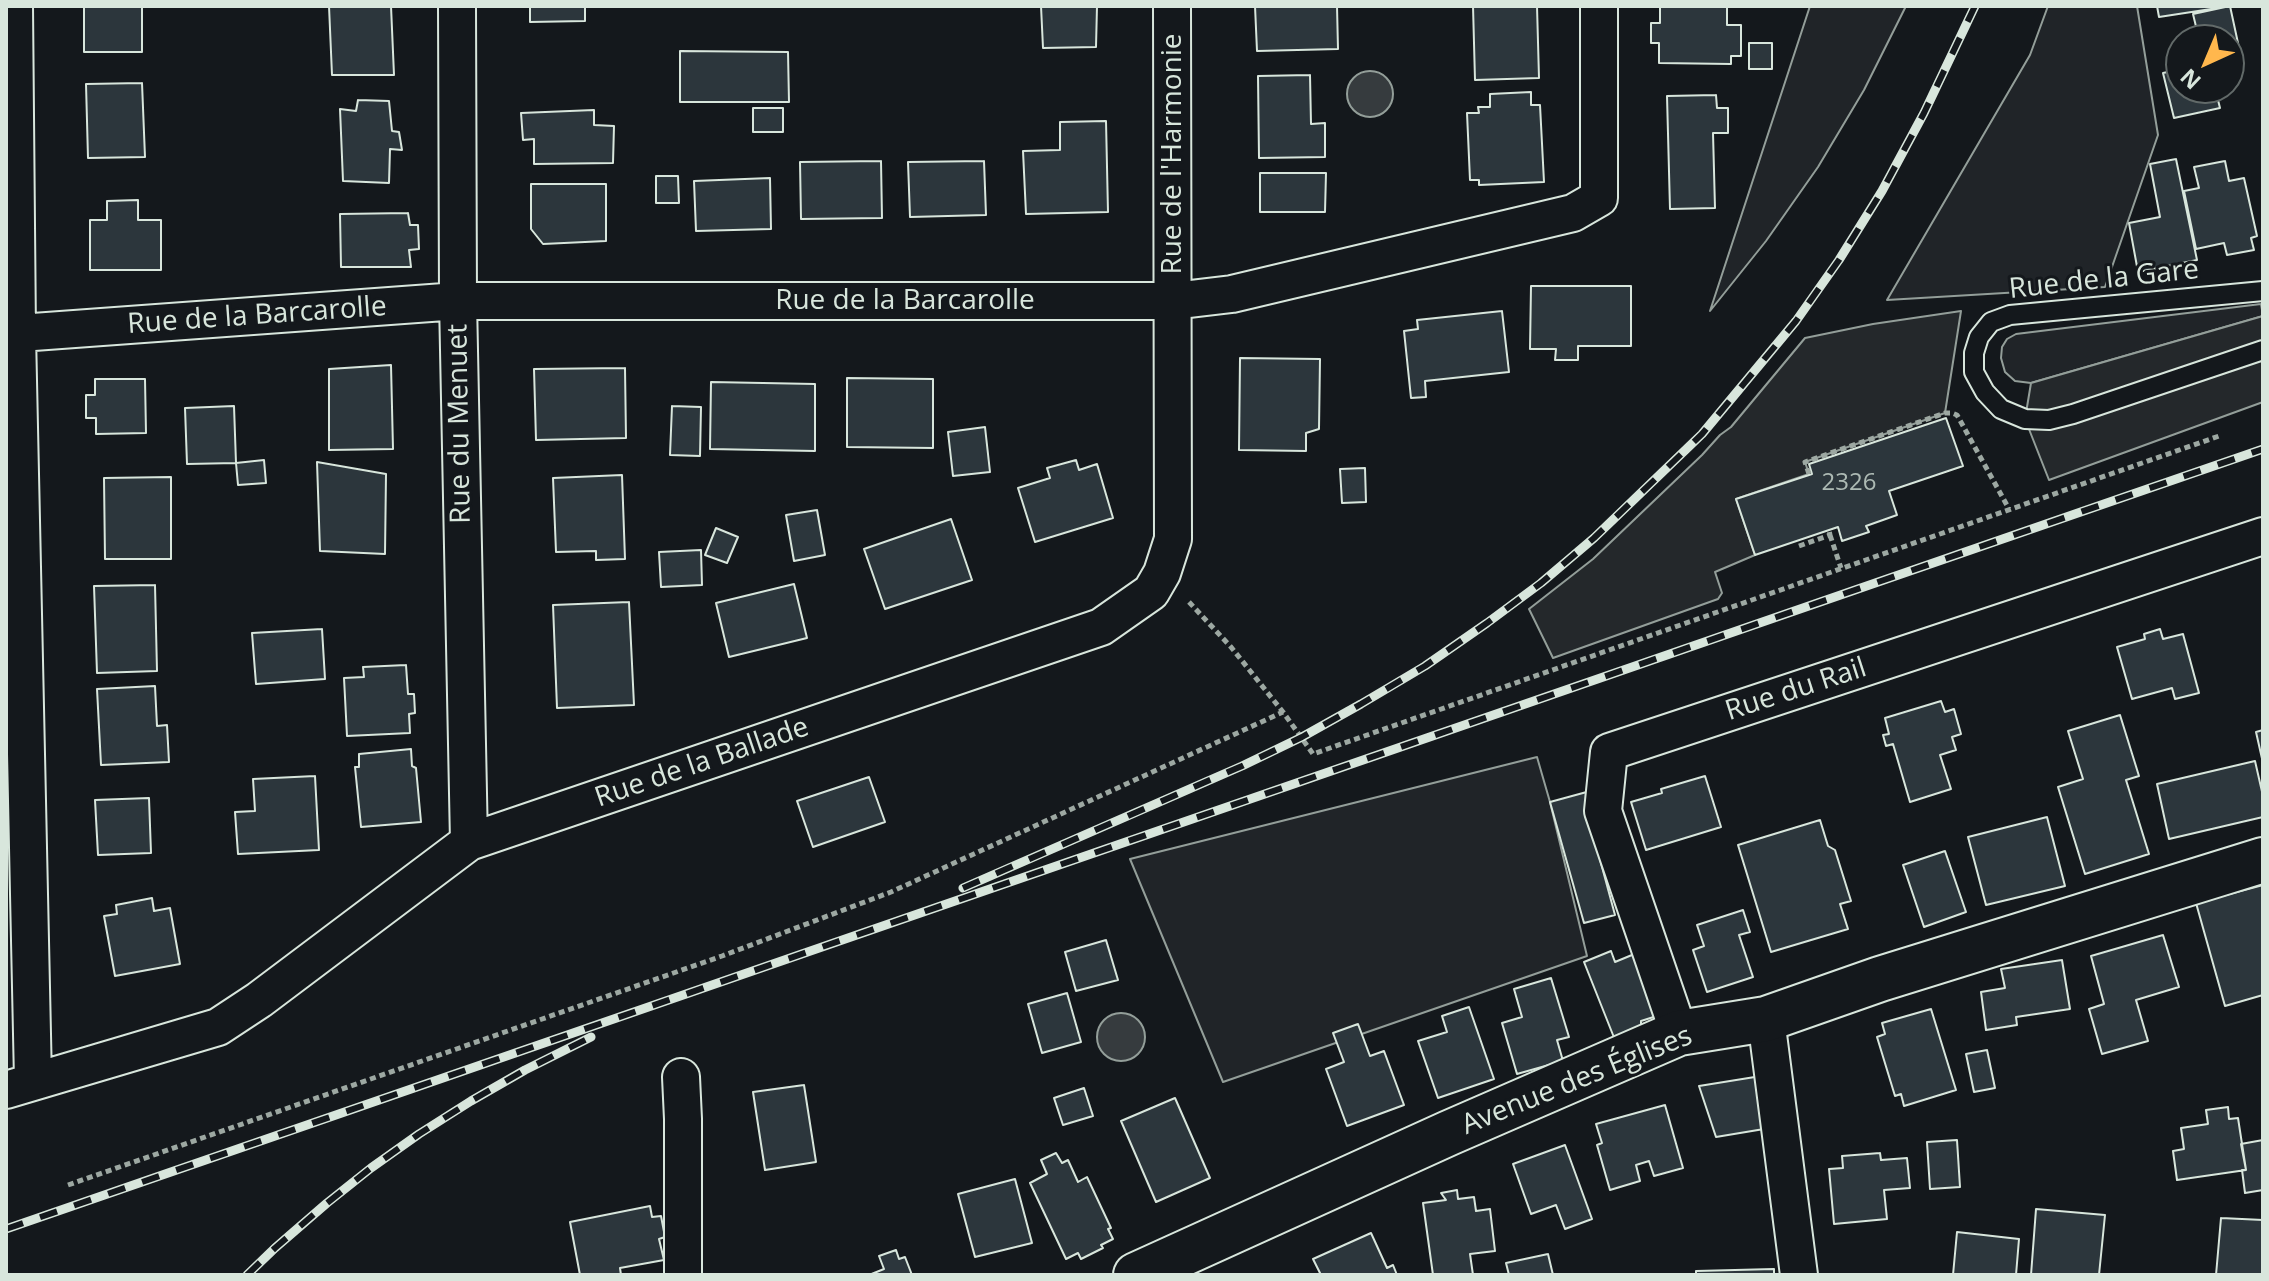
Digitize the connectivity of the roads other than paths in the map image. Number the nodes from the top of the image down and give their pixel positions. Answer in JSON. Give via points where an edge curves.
{"nodes":[{"id":1,"x":14,"y":6,"type":"edge"},
{"id":2,"x":457,"y":6,"type":"edge"},
{"id":3,"x":1172,"y":6,"type":"edge"},
{"id":4,"x":1599,"y":6,"type":"edge"},
{"id":5,"x":2263,"y":291,"type":"edge"},
{"id":6,"x":458,"y":301,"type":"junction"},
{"id":7,"x":1173,"y":301,"type":"junction"},
{"id":8,"x":12,"y":334,"type":"edge"},
{"id":9,"x":2263,"y":350,"type":"edge"},
{"id":10,"x":2263,"y":536,"type":"edge"},
{"id":11,"x":469,"y":842,"type":"junction"},
{"id":12,"x":2263,"y":860,"type":"edge"},
{"id":13,"x":1766,"y":1019,"type":"junction"},
{"id":14,"x":1679,"y":1033,"type":"junction"},
{"id":15,"x":681,"y":1077,"type":"dead end"},
{"id":16,"x":20,"y":1085,"type":"edge"},
{"id":17,"x":1180,"y":1265,"type":"edge"},
{"id":18,"x":683,"y":1275,"type":"edge"},
{"id":19,"x":1136,"y":1275,"type":"edge"},
{"id":20,"x":1799,"y":1275,"type":"edge"}],
"edges":[{"from":1,"to":8,"type":"street"},
{"from":2,"to":6,"type":"street","name":"Rue du Menuet"},
{"from":3,"to":7,"type":"street","name":"Rue de l'Harmonie"},
{"from":4,"to":7,"type":"street","name":"Rue de la Barcarolle","via":[[1599,198],[1573,213],[1232,294]]},
{"from":5,"to":9,"type":"lane","name":"Rue de la Gare","via":[[2010,315],[1991,322],[1979,337],[1974,372],[2001,409],[2025,419],[2049,420]]},
{"from":6,"to":7,"type":"street","name":"Rue de la Barcarolle"},
{"from":6,"to":8,"type":"street","name":"Rue de la Barcarolle"},
{"from":6,"to":11,"type":"street","name":"Rue du Menuet"},
{"from":7,"to":11,"type":"street","name":"Rue de la Ballade","via":[[1173,539],[1151,592],[1101,627]]},
{"from":8,"to":16,"type":"street"},
{"from":10,"to":14,"type":"street","name":"Rue du Rail","via":[[1609,752],[1603,811]]},
{"from":11,"to":16,"type":"street","name":"Rue de la Ballade","via":[[218,1027]]},
{"from":12,"to":13,"type":"main road","name":"Avenue des Églises"},
{"from":13,"to":14,"type":"main road","name":"Avenue des Églises"},
{"from":13,"to":20,"type":"street"},
{"from":14,"to":17,"type":"main road","name":"Avenue des Églises"},
{"from":15,"to":18,"type":"street"},
{"from":17,"to":19,"type":"main road","name":"Avenue des Églises"}]}
